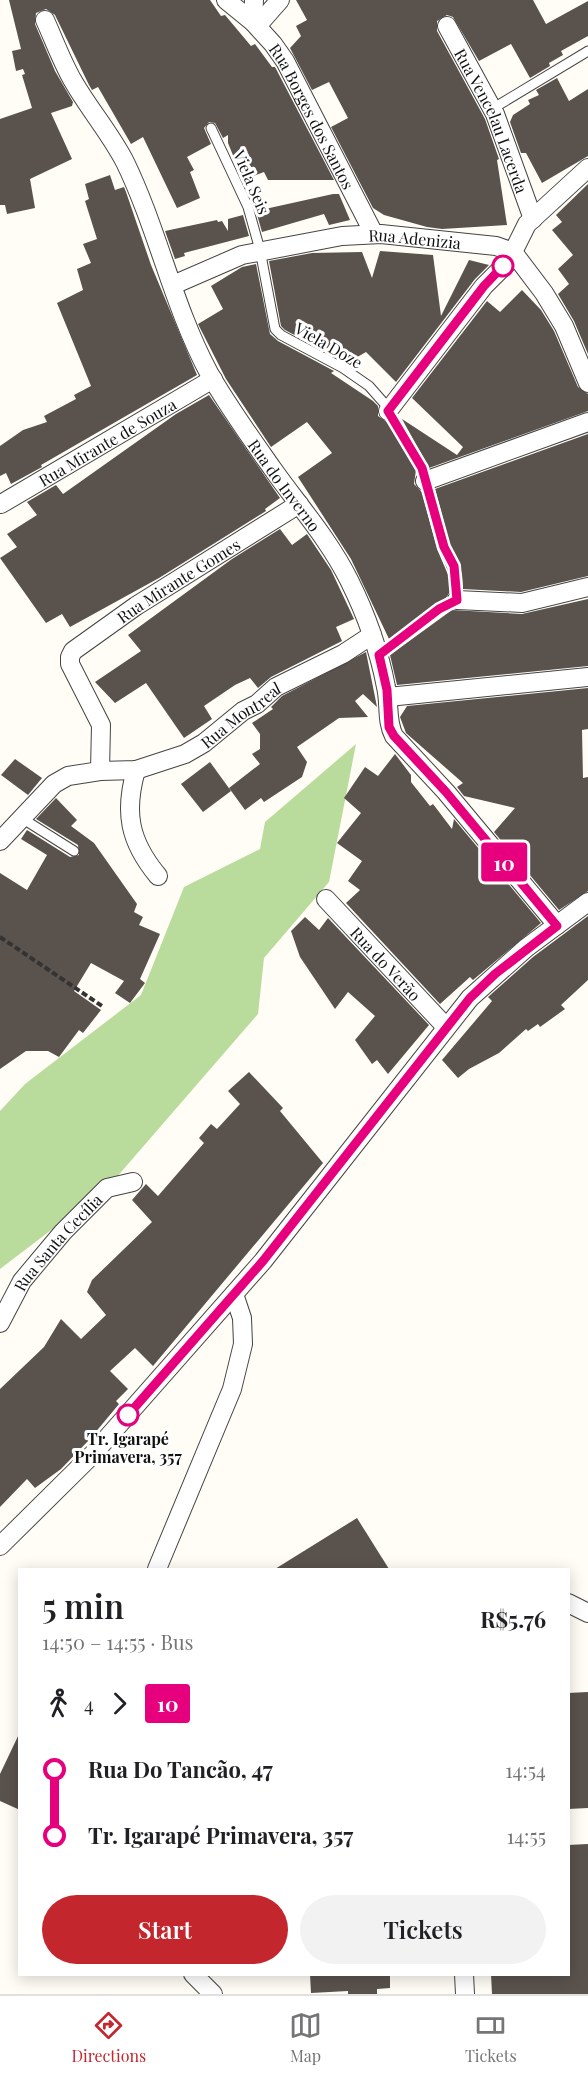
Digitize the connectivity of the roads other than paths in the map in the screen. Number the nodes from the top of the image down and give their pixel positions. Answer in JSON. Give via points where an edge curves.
{"nodes":[{"id":1,"x":226,"y":0,"type":"edge"},
{"id":2,"x":254,"y":0,"type":"edge"},
{"id":3,"x":280,"y":0,"type":"edge"},
{"id":4,"x":45,"y":20,"type":"dead end"},
{"id":5,"x":255,"y":24,"type":"junction"},
{"id":6,"x":447,"y":26,"type":"dead end"},
{"id":7,"x":588,"y":51,"type":"edge"},
{"id":8,"x":492,"y":109,"type":"junction"},
{"id":9,"x":211,"y":128,"type":"dead end"},
{"id":10,"x":588,"y":168,"type":"edge"},
{"id":11,"x":533,"y":219,"type":"junction"},
{"id":12,"x":374,"y":234,"type":"junction"},
{"id":13,"x":260,"y":250,"type":"junction"},
{"id":14,"x":514,"y":253,"type":"junction"},
{"id":15,"x":173,"y":285,"type":"junction"},
{"id":16,"x":213,"y":379,"type":"junction"},
{"id":17,"x":588,"y":383,"type":"edge"},
{"id":18,"x":388,"y":411,"type":"junction"},
{"id":19,"x":588,"y":422,"type":"edge"},
{"id":20,"x":425,"y":481,"type":"junction"},
{"id":21,"x":1,"y":504,"type":"edge"},
{"id":22,"x":299,"y":504,"type":"junction"},
{"id":23,"x":588,"y":587,"type":"edge"},
{"id":24,"x":457,"y":600,"type":"junction"},
{"id":25,"x":372,"y":635,"type":"junction"},
{"id":26,"x":379,"y":655,"type":"junction"},
{"id":27,"x":588,"y":677,"type":"edge"},
{"id":28,"x":388,"y":697,"type":"junction"},
{"id":29,"x":136,"y":770,"type":"junction"},
{"id":30,"x":100,"y":771,"type":"junction"},
{"id":31,"x":7,"y":827,"type":"edge"},
{"id":32,"x":74,"y":851,"type":"dead end"},
{"id":33,"x":158,"y":876,"type":"dead end"},
{"id":34,"x":326,"y":899,"type":"dead end"},
{"id":35,"x":588,"y":902,"type":"edge"},
{"id":36,"x":557,"y":926,"type":"junction"},
{"id":37,"x":446,"y":1028,"type":"junction"},
{"id":38,"x":133,"y":1182,"type":"dead end"},
{"id":39,"x":234,"y":1294,"type":"junction"},
{"id":40,"x":0,"y":1323,"type":"edge"},
{"id":41,"x":0,"y":1546,"type":"edge"},
{"id":42,"x":157,"y":1568,"type":"edge"},
{"id":43,"x":570,"y":1604,"type":"edge"},
{"id":44,"x":588,"y":1613,"type":"edge"},
{"id":45,"x":196,"y":1976,"type":"edge"},
{"id":46,"x":464,"y":1976,"type":"edge"},
{"id":47,"x":213,"y":1994,"type":"edge"},
{"id":48,"x":465,"y":1994,"type":"edge"}],
"edges":[{"from":1,"to":5,"type":"street","name":"Rua Borges dos Santos"},
{"from":2,"to":5,"type":"street"},
{"from":3,"to":5,"type":"street"},
{"from":4,"to":15,"type":"street","name":"Rua do Inverno","via":[[74,83],[124,162]]},
{"from":5,"to":12,"type":"street","name":"Rua Borges dos Santos","via":[[285,61]]},
{"from":6,"to":8,"type":"street","name":"Rua Vencelau Lacerda"},
{"from":7,"to":8,"type":"lane"},
{"from":8,"to":11,"type":"street","name":"Rua Vencelau Lacerda"},
{"from":9,"to":13,"type":"lane","name":"Viela Seis","via":[[248,207]]},
{"from":10,"to":11,"type":"street"},
{"from":11,"to":14,"type":"street","via":[[519,235]]},
{"from":12,"to":13,"type":"street","name":"Rua Adenizia"},
{"from":12,"to":14,"type":"street","name":"Rua Adenizia","via":[[487,245]]},
{"from":13,"to":15,"type":"street","name":"Rua Adenizia","via":[[210,266]]},
{"from":13,"to":18,"type":"lane","name":"Viela Doze","via":[[277,332],[369,386]]},
{"from":14,"to":17,"type":"street","via":[[564,326]]},
{"from":14,"to":18,"type":"street"},
{"from":15,"to":16,"type":"street","name":"Rua do Inverno","via":[[179,308]]},
{"from":16,"to":21,"type":"street","name":"Rua Mirante de Souza"},
{"from":16,"to":22,"type":"street","name":"Rua do Inverno"},
{"from":18,"to":20,"type":"lane","name":"Viela Doze","via":[[422,468]]},
{"from":19,"to":20,"type":"street"},
{"from":20,"to":24,"type":"lane","name":"Viela Doze","via":[[444,547],[454,566]]},
{"from":22,"to":25,"type":"street","name":"Rua do Inverno","via":[[331,547]]},
{"from":22,"to":30,"type":"street","name":"Rua Mirante Gomes","via":[[136,606],[73,651],[70,664],[101,725]]},
{"from":23,"to":24,"type":"street","via":[[522,603]]},
{"from":24,"to":26,"type":"lane","via":[[439,609]]},
{"from":25,"to":26,"type":"street","name":"Rua do Inverno"},
{"from":25,"to":29,"type":"street","name":"Rua Montreal","via":[[276,687],[185,754]]},
{"from":26,"to":28,"type":"street","name":"Rua do Inverno"},
{"from":27,"to":28,"type":"street"},
{"from":28,"to":36,"type":"street","name":"Rua do Inverno","via":[[389,727],[394,736],[446,792]]},
{"from":29,"to":30,"type":"street","name":"Rua Montreal"},
{"from":29,"to":33,"type":"street","via":[[129,794],[129,820]]},
{"from":30,"to":31,"type":"street","name":"Rua Montreal","via":[[68,776],[54,784]]},
{"from":31,"to":32,"type":"lane"},
{"from":34,"to":37,"type":"street","name":"Rua do Verão"},
{"from":35,"to":36,"type":"street"},
{"from":36,"to":37,"type":"street","via":[[495,974]]},
{"from":37,"to":39,"type":"street"},
{"from":38,"to":40,"type":"street","name":"Rua Santa Cecília","via":[[107,1188],[57,1239],[22,1281]]},
{"from":39,"to":41,"type":"street","via":[[93,1454]]},
{"from":39,"to":42,"type":"street","via":[[242,1318],[243,1344],[232,1389]]},
{"from":43,"to":44,"type":"street"},
{"from":45,"to":47,"type":"street"},
{"from":46,"to":48,"type":"street"}]}
